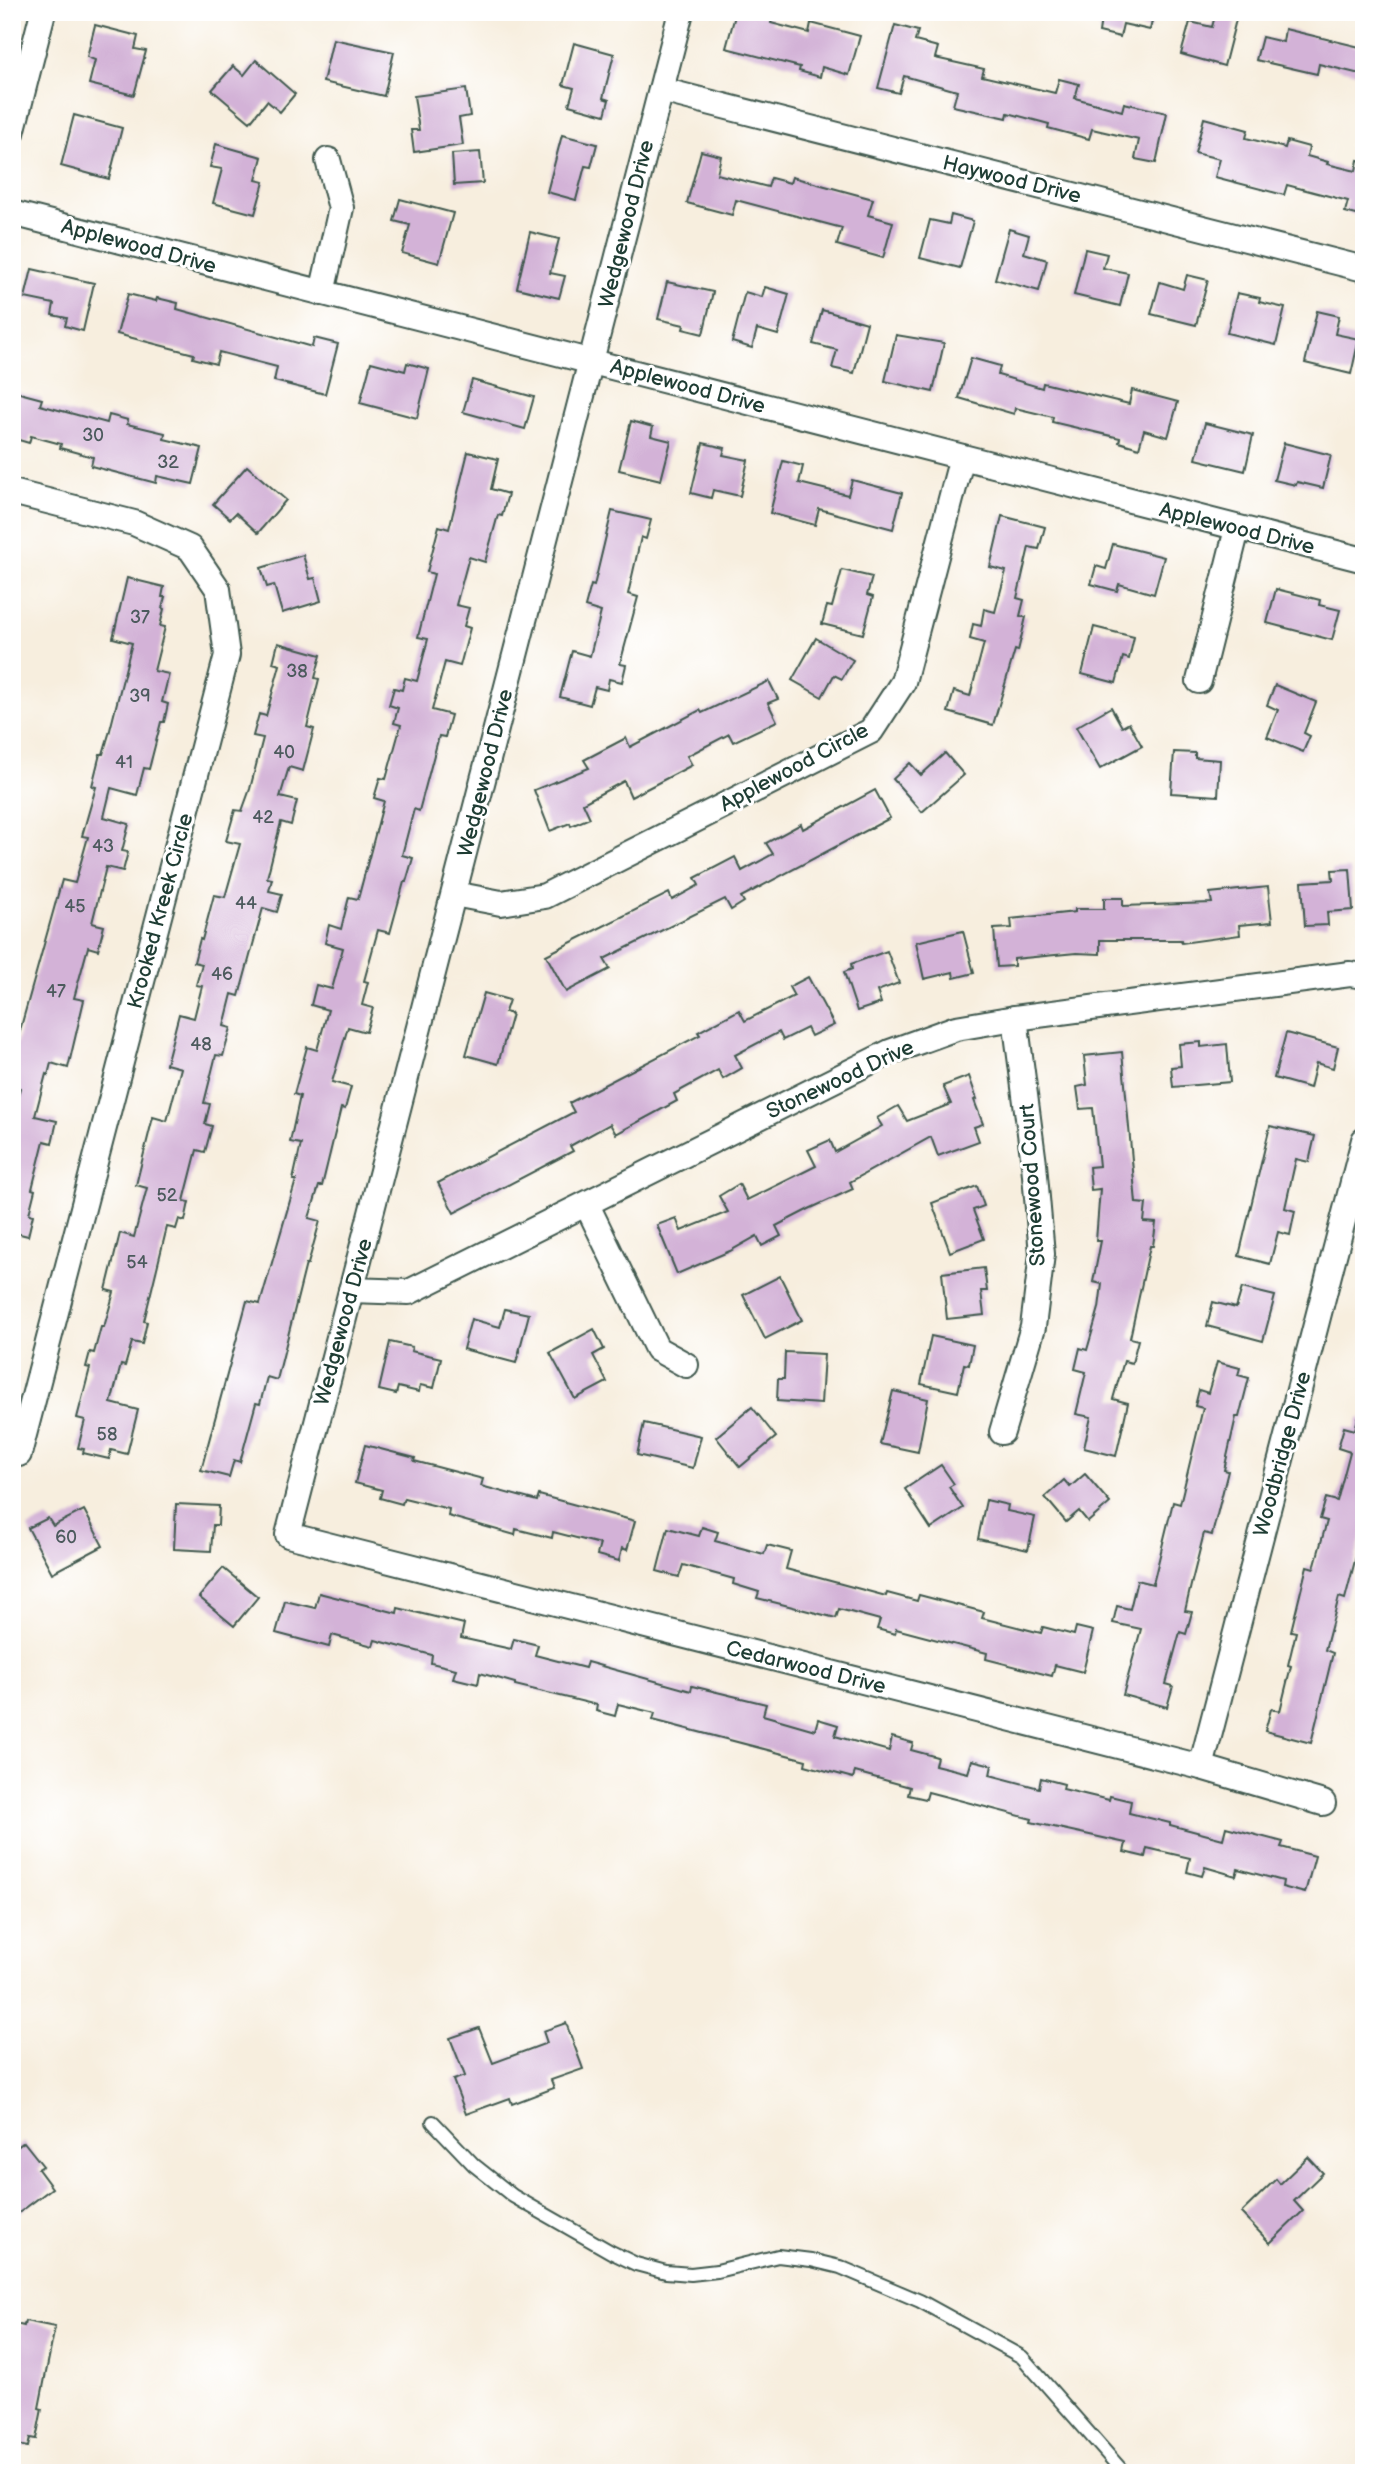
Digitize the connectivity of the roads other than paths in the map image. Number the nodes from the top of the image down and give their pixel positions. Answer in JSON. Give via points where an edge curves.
{"nodes":[{"id":1,"x":43,"y":12,"type":"edge"},
{"id":2,"x":681,"y":12,"type":"edge"},
{"id":3,"x":661,"y":90,"type":"junction"},
{"id":4,"x":12,"y":133,"type":"edge"},
{"id":5,"x":328,"y":160,"type":"dead end"},
{"id":6,"x":12,"y":213,"type":"edge"},
{"id":7,"x":1364,"y":269,"type":"edge"},
{"id":8,"x":322,"y":293,"type":"junction"},
{"id":9,"x":591,"y":360,"type":"junction"},
{"id":10,"x":962,"y":457,"type":"junction"},
{"id":11,"x":12,"y":492,"type":"edge"},
{"id":12,"x":1237,"y":529,"type":"junction"},
{"id":13,"x":1364,"y":560,"type":"edge"},
{"id":14,"x":1199,"y":681,"type":"dead end"},
{"id":15,"x":454,"y":894,"type":"junction"},
{"id":16,"x":1364,"y":976,"type":"edge"},
{"id":17,"x":1016,"y":1018,"type":"junction"},
{"id":18,"x":1364,"y":1140,"type":"edge"},
{"id":19,"x":587,"y":1205,"type":"junction"},
{"id":20,"x":351,"y":1290,"type":"junction"},
{"id":21,"x":686,"y":1365,"type":"dead end"},
{"id":22,"x":1002,"y":1432,"type":"dead end"},
{"id":23,"x":12,"y":1452,"type":"edge"},
{"id":24,"x":288,"y":1535,"type":"joint"},
{"id":25,"x":1201,"y":1767,"type":"junction"},
{"id":26,"x":1322,"y":1803,"type":"dead end"},
{"id":27,"x":433,"y":2122,"type":"dead end"},
{"id":28,"x":1125,"y":2473,"type":"edge"}],
"edges":[{"from":1,"to":4,"type":"street"},
{"from":2,"to":3,"type":"street","name":"Wedgewood Drive"},
{"from":3,"to":7,"type":"street","name":"Haywood Drive"},
{"from":3,"to":9,"type":"street","name":"Wedgewood Drive"},
{"from":5,"to":8,"type":"street","via":[[341,208]]},
{"from":6,"to":8,"type":"street","name":"Applewood Drive"},
{"from":8,"to":9,"type":"street","name":"Applewood Drive"},
{"from":9,"to":10,"type":"street","name":"Applewood Drive"},
{"from":9,"to":15,"type":"street","name":"Wedgewood Drive"},
{"from":10,"to":12,"type":"street","name":"Applewood Drive"},
{"from":10,"to":15,"type":"street","name":"Applewood Circle","via":[[903,682],[871,731],[545,896],[500,903]]},
{"from":11,"to":23,"type":"street","name":"Krooked Kreek Circle","via":[[134,523],[190,548],[218,589],[227,655],[19,1454]]},
{"from":12,"to":13,"type":"street","name":"Applewood Drive"},
{"from":12,"to":14,"type":"street"},
{"from":15,"to":20,"type":"street","name":"Wedgewood Drive"},
{"from":16,"to":17,"type":"street","name":"Stonewood Drive","via":[[1350,974]]},
{"from":17,"to":19,"type":"street","name":"Stonewood Drive","via":[[956,1028],[890,1052]]},
{"from":17,"to":22,"type":"street","name":"Stonewood Court","via":[[1042,1254],[1033,1327]]},
{"from":18,"to":25,"type":"street","name":"Woodbridge Drive"},
{"from":19,"to":20,"type":"street","name":"Stonewood Drive","via":[[409,1292]]},
{"from":19,"to":21,"type":"street","via":[[657,1349]]},
{"from":20,"to":24,"type":"street","name":"Wedgewood Drive"},
{"from":24,"to":25,"type":"street","name":"Cedarwood Drive"},
{"from":25,"to":26,"type":"street","name":"Cedarwood Drive"},
{"from":27,"to":28,"type":"lane","via":[[474,2165],[513,2196],[636,2264],[691,2274],[778,2256],[811,2260],[840,2267],[957,2320],[1022,2357]]}]}
